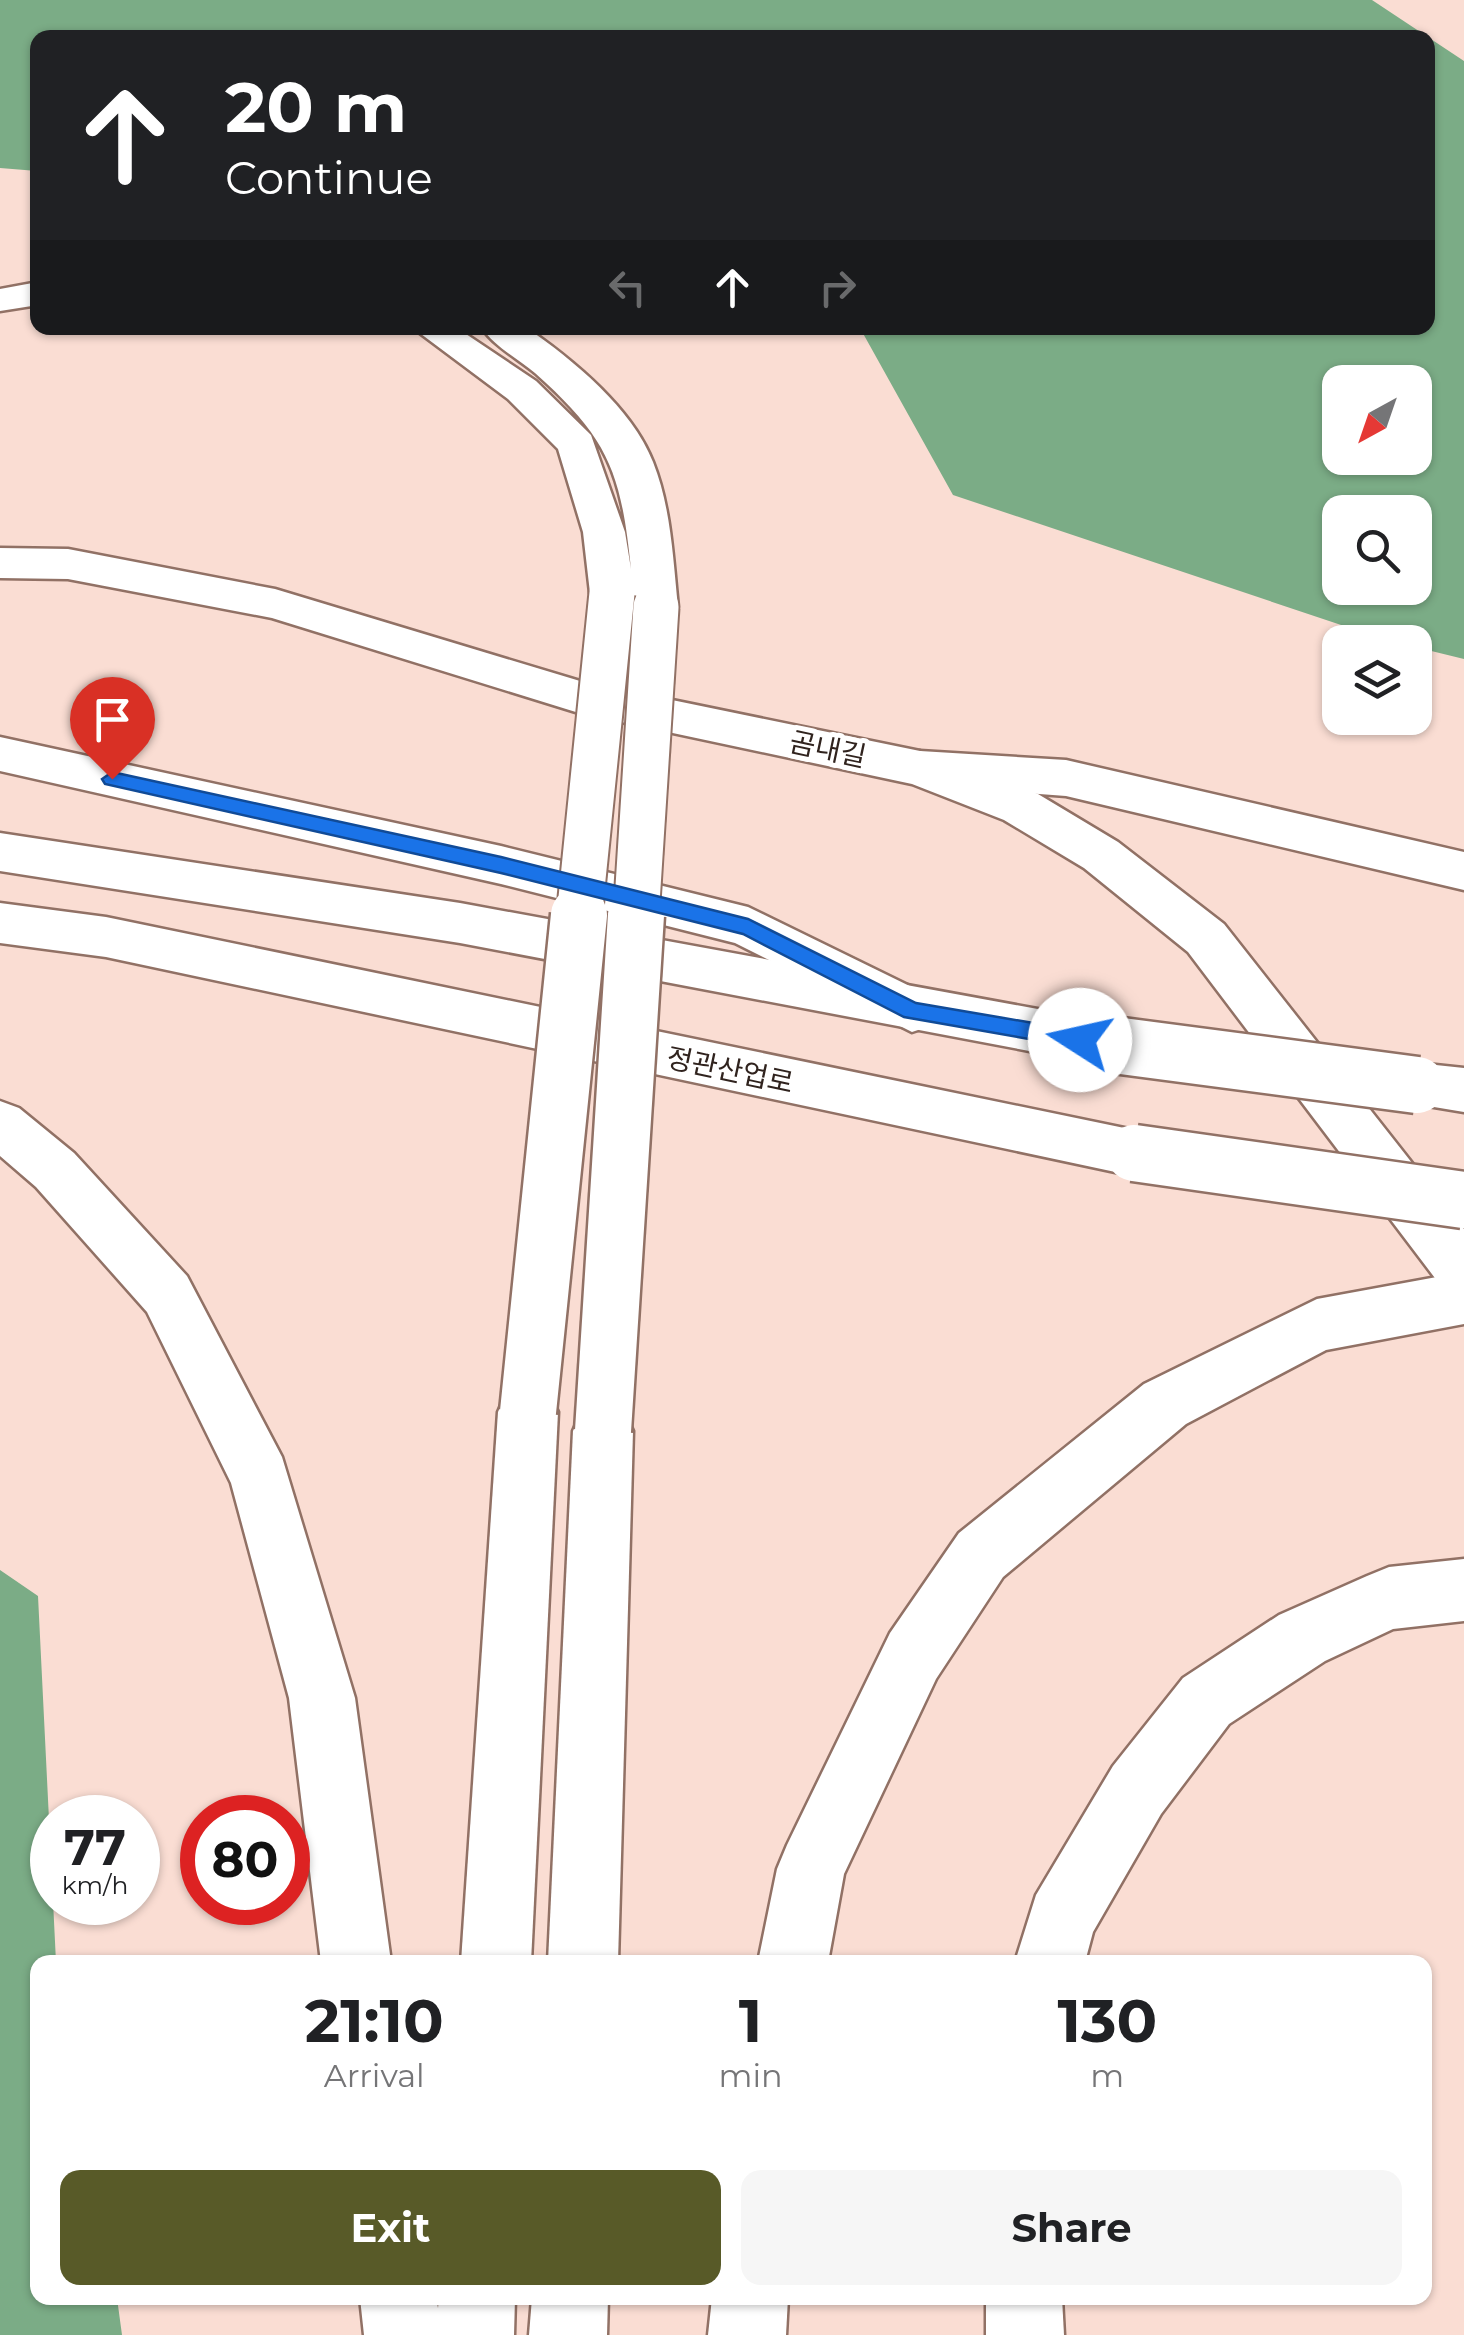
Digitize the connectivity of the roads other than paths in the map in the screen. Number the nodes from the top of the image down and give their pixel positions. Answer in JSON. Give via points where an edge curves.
{"nodes":[{"id":1,"x":30,"y":267,"type":"edge"},
{"id":2,"x":0,"y":273,"type":"edge"},
{"id":3,"x":30,"y":294,"type":"edge"},
{"id":4,"x":0,"y":300,"type":"edge"},
{"id":5,"x":442,"y":335,"type":"edge"},
{"id":6,"x":509,"y":335,"type":"edge"},
{"id":7,"x":0,"y":563,"type":"edge"},
{"id":8,"x":634,"y":600,"type":"junction"},
{"id":9,"x":0,"y":754,"type":"edge"},
{"id":10,"x":920,"y":768,"type":"junction"},
{"id":11,"x":0,"y":852,"type":"edge"},
{"id":12,"x":1464,"y":871,"type":"edge"},
{"id":13,"x":0,"y":923,"type":"edge"},
{"id":14,"x":912,"y":1011,"type":"junction"},
{"id":15,"x":1441,"y":1087,"type":"edge"},
{"id":16,"x":0,"y":1124,"type":"edge"},
{"id":17,"x":1464,"y":1200,"type":"edge"},
{"id":18,"x":1464,"y":1272,"type":"edge"},
{"id":19,"x":1464,"y":1298,"type":"edge"},
{"id":20,"x":1464,"y":1590,"type":"edge"},
{"id":21,"x":355,"y":1955,"type":"edge"},
{"id":22,"x":496,"y":1955,"type":"edge"},
{"id":23,"x":582,"y":1955,"type":"edge"},
{"id":24,"x":794,"y":1955,"type":"edge"},
{"id":25,"x":1052,"y":1955,"type":"edge"},
{"id":26,"x":399,"y":2305,"type":"edge"},
{"id":27,"x":477,"y":2305,"type":"edge"},
{"id":28,"x":570,"y":2305,"type":"edge"},
{"id":29,"x":749,"y":2305,"type":"edge"},
{"id":30,"x":1024,"y":2305,"type":"edge"},
{"id":31,"x":403,"y":2335,"type":"edge"},
{"id":32,"x":475,"y":2335,"type":"edge"},
{"id":33,"x":568,"y":2335,"type":"edge"},
{"id":34,"x":747,"y":2335,"type":"edge"},
{"id":35,"x":1025,"y":2335,"type":"edge"}],
"edges":[{"from":1,"to":2,"type":"main road"},
{"from":3,"to":4,"type":"main road"},
{"from":5,"to":8,"type":"main road","via":[[522,390],[576,444]]},
{"from":6,"to":8,"type":"main road","via":[[576,388],[631,456],[649,535]]},
{"from":7,"to":10,"type":"main road","name":"곰내길","via":[[68,564],[275,604],[579,696]]},
{"from":8,"to":22,"type":"main road","bridge":true,"via":[[528,1412]]},
{"from":8,"to":23,"type":"main road","bridge":true},
{"from":9,"to":14,"type":"main road","via":[[748,927]]},
{"from":10,"to":12,"type":"main road","via":[[1066,778]]},
{"from":10,"to":18,"type":"main road","name":"곰내길","via":[[1053,826],[1206,938]]},
{"from":11,"to":14,"type":"main road","via":[[460,922]]},
{"from":13,"to":17,"type":"main road","name":"정관산업로","bridge":true,"via":[[106,937],[1134,1153]]},
{"from":14,"to":15,"type":"main road","bridge":true},
{"from":16,"to":21,"type":"main road","via":[[54,1170],[167,1294],[260,1478],[322,1698]]},
{"from":19,"to":24,"type":"main road","via":[[1317,1325],[1164,1404],[981,1555],[913,1656],[811,1869]]},
{"from":20,"to":25,"type":"main road","via":[[1389,1598],[1302,1638],[1206,1700],[1128,1806],[1061,1920]]},
{"from":26,"to":31,"type":"main road"},
{"from":27,"to":32,"type":"main road"},
{"from":28,"to":33,"type":"main road"},
{"from":29,"to":34,"type":"main road"},
{"from":30,"to":35,"type":"main road"}]}
